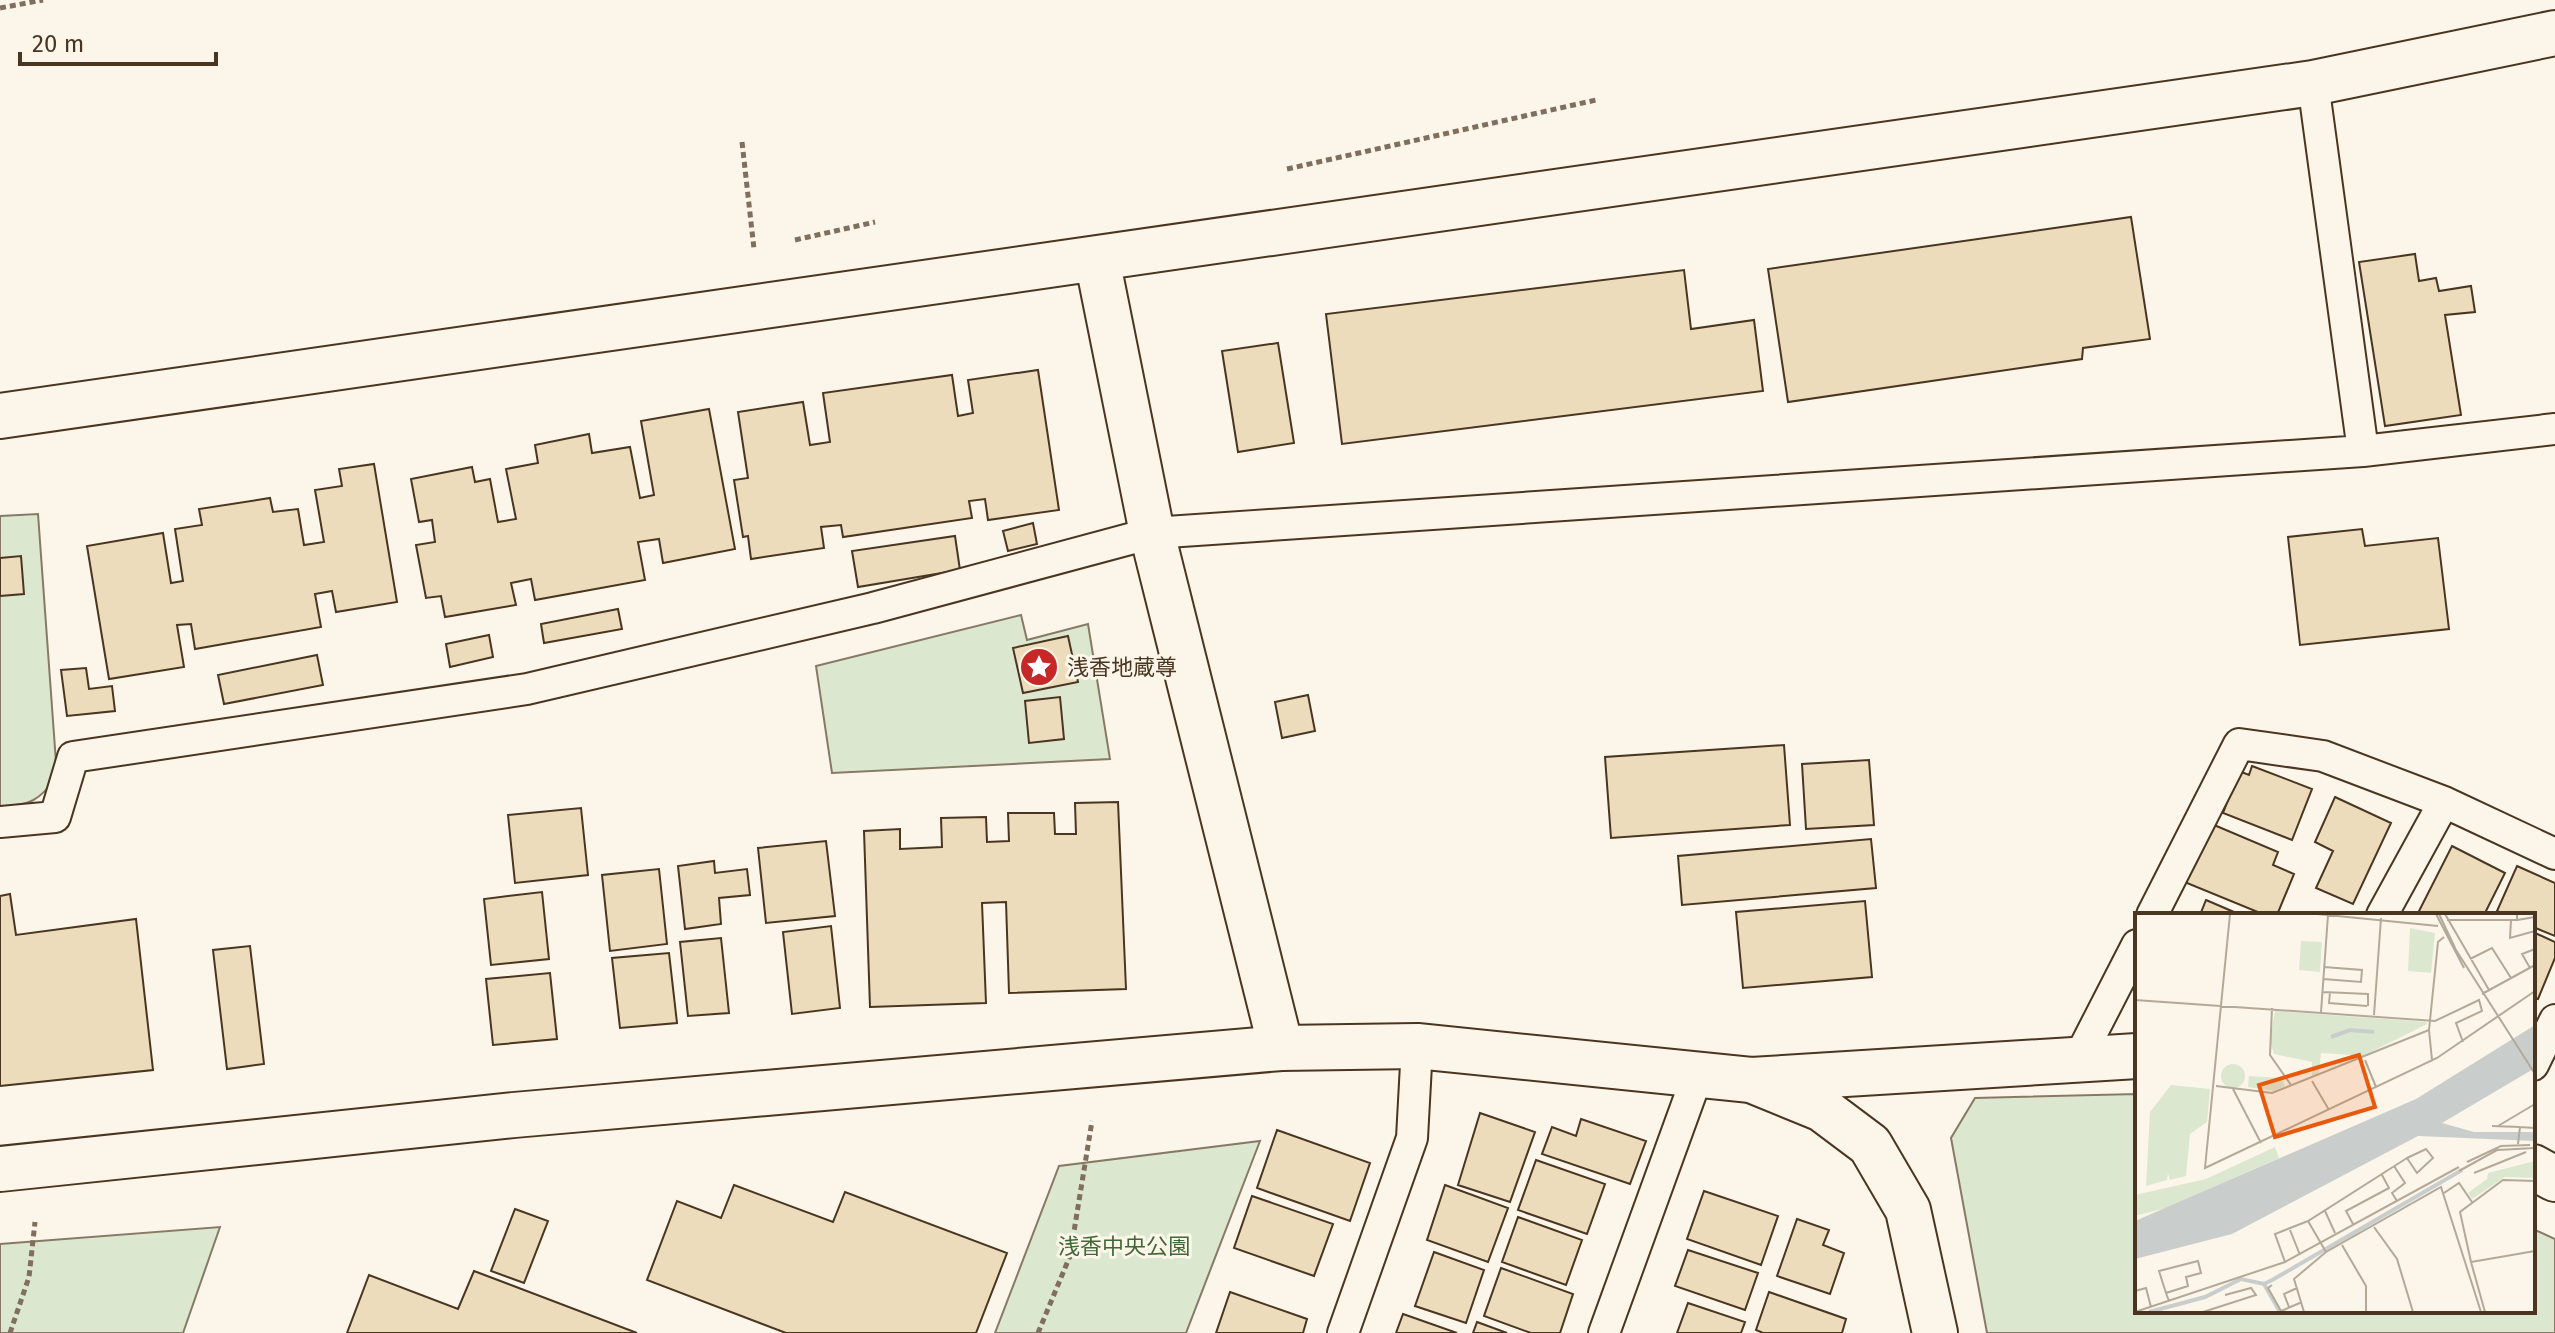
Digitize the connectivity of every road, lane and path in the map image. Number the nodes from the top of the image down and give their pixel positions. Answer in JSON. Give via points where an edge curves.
{"nodes":[{"id":1,"x":43,"y":0,"type":"edge"},
{"id":2,"x":0,"y":8,"type":"edge"},
{"id":3,"x":2555,"y":33,"type":"edge"},
{"id":4,"x":2313,"y":83,"type":"junction"},
{"id":5,"x":1596,"y":100,"type":"dead end"},
{"id":6,"x":742,"y":142,"type":"dead end"},
{"id":7,"x":1274,"y":172,"type":"dead end"},
{"id":8,"x":754,"y":250,"type":"dead end"},
{"id":9,"x":1097,"y":259,"type":"junction"},
{"id":10,"x":0,"y":416,"type":"edge"},
{"id":11,"x":2555,"y":429,"type":"edge"},
{"id":12,"x":2363,"y":451,"type":"junction"},
{"id":13,"x":1152,"y":533,"type":"junction"},
{"id":14,"x":2444,"y":802,"type":"junction"},
{"id":15,"x":0,"y":822,"type":"edge"},
{"id":16,"x":2555,"y":854,"type":"edge"},
{"id":17,"x":2153,"y":913,"type":"edge"},
{"id":18,"x":2383,"y":913,"type":"edge"},
{"id":19,"x":2135,"y":949,"type":"edge"},
{"id":20,"x":2555,"y":1020,"type":"edge"},
{"id":21,"x":1417,"y":1046,"type":"junction"},
{"id":22,"x":1281,"y":1048,"type":"junction"},
{"id":23,"x":2135,"y":1056,"type":"edge"},
{"id":24,"x":2079,"y":1058,"type":"junction"},
{"id":25,"x":2535,"y":1061,"type":"edge"},
{"id":26,"x":1102,"y":1065,"type":"junction"},
{"id":27,"x":1698,"y":1074,"type":"junction"},
{"id":28,"x":1751,"y":1080,"type":"junction"},
{"id":29,"x":14,"y":1168,"type":"edge"},
{"id":30,"x":2535,"y":1168,"type":"edge"},
{"id":31,"x":2555,"y":1179,"type":"edge"},
{"id":32,"x":10,"y":1333,"type":"edge"},
{"id":33,"x":1038,"y":1333,"type":"edge"},
{"id":34,"x":1343,"y":1333,"type":"edge"},
{"id":35,"x":1604,"y":1333,"type":"edge"},
{"id":36,"x":1935,"y":1333,"type":"edge"}],
"edges":[{"from":1,"to":2,"type":"path"},
{"from":3,"to":4,"type":"street"},
{"from":4,"to":9,"type":"street"},
{"from":4,"to":12,"type":"lane"},
{"from":5,"to":7,"type":"path"},
{"from":6,"to":8,"type":"path"},
{"from":9,"to":10,"type":"street"},
{"from":9,"to":13,"type":"street"},
{"from":11,"to":12,"type":"lane"},
{"from":12,"to":13,"type":"lane"},
{"from":13,"to":15,"type":"lane","via":[[873,608],[527,689],[73,757],[55,817]]},
{"from":13,"to":22,"type":"street"},
{"from":14,"to":16,"type":"lane"},
{"from":14,"to":17,"type":"lane","via":[[2323,756],[2239,744]]},
{"from":14,"to":18,"type":"lane"},
{"from":19,"to":24,"type":"lane"},
{"from":20,"to":25,"type":"lane"},
{"from":21,"to":22,"type":"street"},
{"from":21,"to":27,"type":"street"},
{"from":21,"to":34,"type":"lane","via":[[1412,1138]]},
{"from":22,"to":26,"type":"street"},
{"from":23,"to":24,"type":"street"},
{"from":24,"to":28,"type":"street"},
{"from":26,"to":29,"type":"street","via":[[514,1115]]},
{"from":26,"to":33,"type":"path","via":[[1070,1256]]},
{"from":27,"to":28,"type":"street"},
{"from":27,"to":35,"type":"lane"},
{"from":28,"to":36,"type":"street","via":[[1822,1109],[1870,1145],[1908,1210]]},
{"from":29,"to":32,"type":"path","via":[[35,1220],[29,1277]]},
{"from":30,"to":31,"type":"street"}]}
